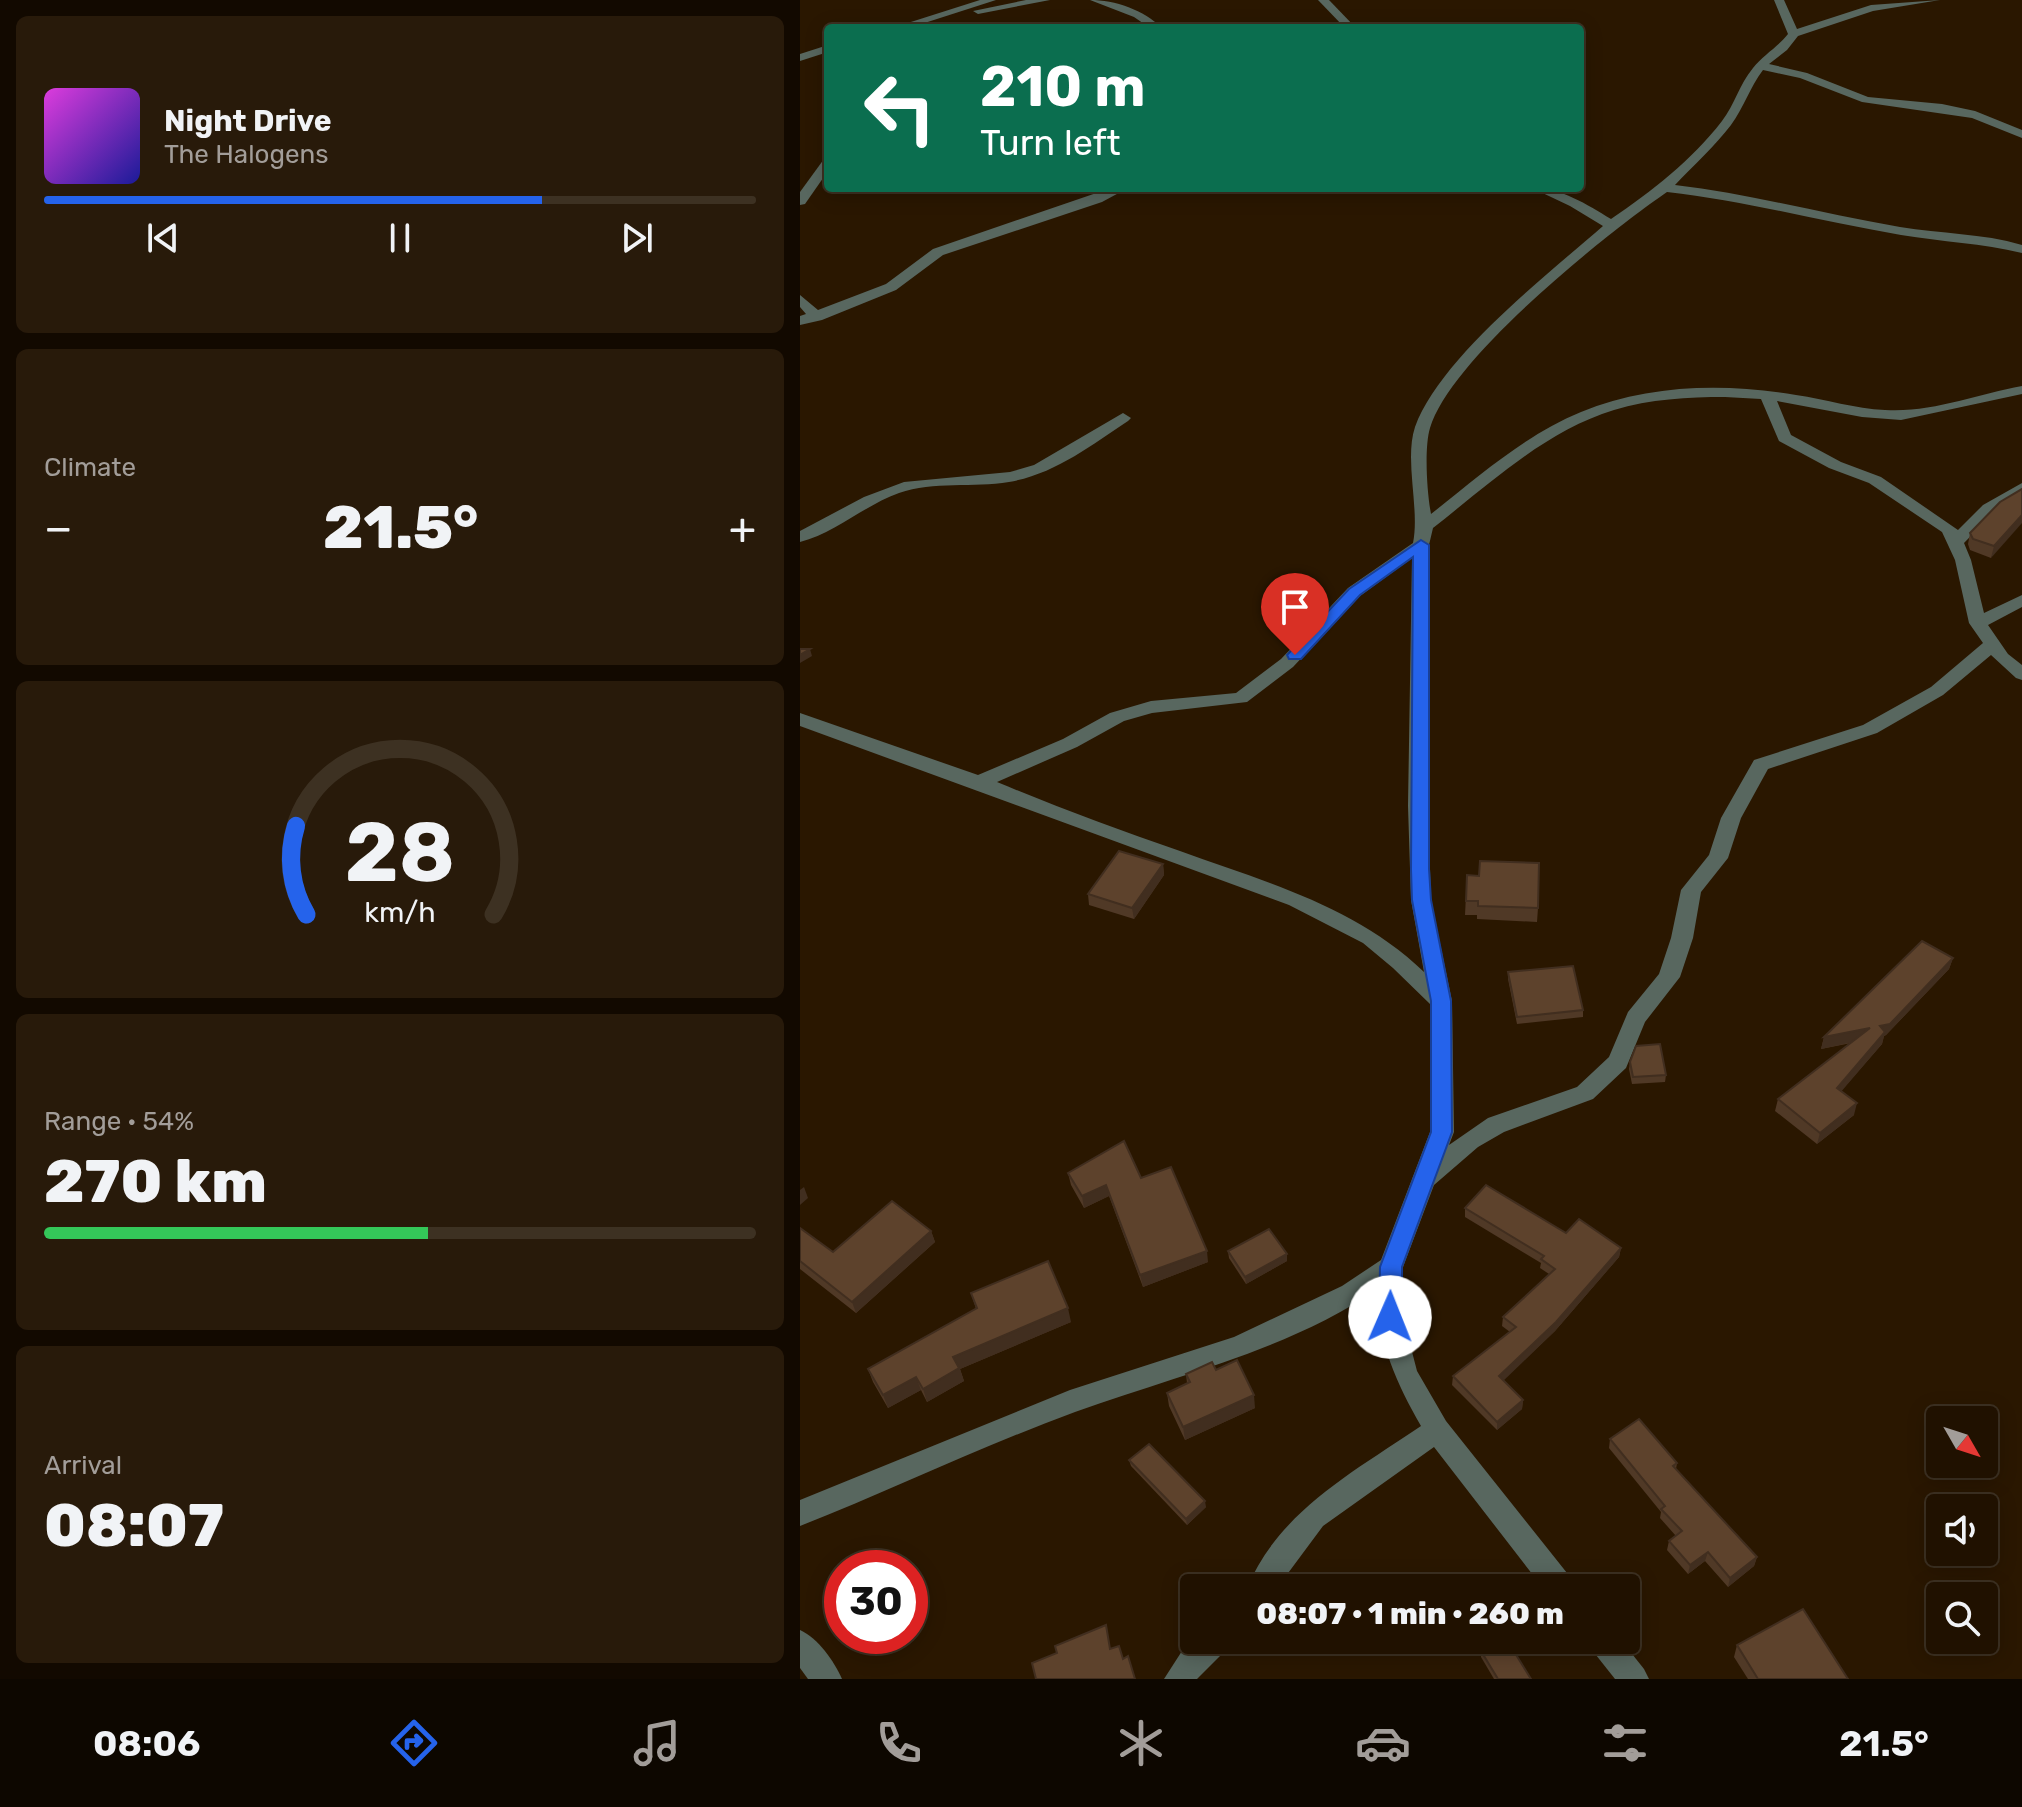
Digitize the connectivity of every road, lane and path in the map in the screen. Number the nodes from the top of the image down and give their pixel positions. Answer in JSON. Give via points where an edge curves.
{"nodes":[{"id":1,"x":991,"y":0,"type":"edge"},
{"id":2,"x":1045,"y":0,"type":"edge"},
{"id":3,"x":1095,"y":0,"type":"edge"},
{"id":4,"x":1323,"y":0,"type":"edge"},
{"id":5,"x":1779,"y":0,"type":"edge"},
{"id":6,"x":1935,"y":0,"type":"edge"},
{"id":7,"x":948,"y":15,"type":"junction"},
{"id":8,"x":913,"y":24,"type":"edge"},
{"id":9,"x":1151,"y":24,"type":"edge"},
{"id":10,"x":1347,"y":24,"type":"edge"},
{"id":11,"x":1794,"y":34,"type":"junction"},
{"id":12,"x":824,"y":49,"type":"edge"},
{"id":13,"x":800,"y":58,"type":"edge"},
{"id":14,"x":1760,"y":66,"type":"junction"},
{"id":15,"x":2022,"y":134,"type":"edge"},
{"id":16,"x":824,"y":168,"type":"edge"},
{"id":17,"x":1665,"y":188,"type":"junction"},
{"id":18,"x":1113,"y":192,"type":"edge"},
{"id":19,"x":1548,"y":192,"type":"edge"},
{"id":20,"x":800,"y":201,"type":"edge"},
{"id":21,"x":1611,"y":225,"type":"junction"},
{"id":22,"x":2022,"y":249,"type":"edge"},
{"id":23,"x":800,"y":299,"type":"edge"},
{"id":24,"x":817,"y":317,"type":"junction"},
{"id":25,"x":800,"y":321,"type":"edge"},
{"id":26,"x":2022,"y":390,"type":"edge"},
{"id":27,"x":1767,"y":395,"type":"junction"},
{"id":28,"x":1123,"y":418,"type":"dead end"},
{"id":29,"x":2022,"y":488,"type":"edge"},
{"id":30,"x":1423,"y":536,"type":"junction"},
{"id":31,"x":800,"y":537,"type":"edge"},
{"id":32,"x":1956,"y":541,"type":"junction"},
{"id":33,"x":2022,"y":600,"type":"edge"},
{"id":34,"x":1978,"y":623,"type":"junction"},
{"id":35,"x":1991,"y":645,"type":"junction"},
{"id":36,"x":2022,"y":674,"type":"edge"},
{"id":37,"x":800,"y":719,"type":"edge"},
{"id":38,"x":979,"y":782,"type":"junction"},
{"id":39,"x":1441,"y":1001,"type":"junction"},
{"id":40,"x":1426,"y":1179,"type":"junction"},
{"id":41,"x":1391,"y":1267,"type":"junction"},
{"id":42,"x":1437,"y":1430,"type":"junction"},
{"id":43,"x":800,"y":1513,"type":"edge"},
{"id":44,"x":1270,"y":1574,"type":"edge"},
{"id":45,"x":1550,"y":1574,"type":"edge"},
{"id":46,"x":800,"y":1645,"type":"edge"},
{"id":47,"x":1200,"y":1654,"type":"edge"},
{"id":48,"x":1613,"y":1654,"type":"edge"},
{"id":49,"x":827,"y":1679,"type":"edge"},
{"id":50,"x":1179,"y":1679,"type":"edge"},
{"id":51,"x":1634,"y":1679,"type":"edge"}],
"edges":[{"from":1,"to":7,"type":"street"},
{"from":2,"to":7,"type":"street"},
{"from":3,"to":9,"type":"street"},
{"from":4,"to":10,"type":"street"},
{"from":5,"to":11,"type":"street"},
{"from":6,"to":11,"type":"street","via":[[1871,8]]},
{"from":7,"to":8,"type":"street"},
{"from":11,"to":14,"type":"street"},
{"from":12,"to":13,"type":"street"},
{"from":14,"to":15,"type":"street","via":[[1803,75],[1866,100],[1975,115]]},
{"from":14,"to":17,"type":"street","via":[[1725,125]]},
{"from":16,"to":20,"type":"street"},
{"from":17,"to":21,"type":"street"},
{"from":17,"to":22,"type":"street"},
{"from":18,"to":24,"type":"street","via":[[938,252],[891,287]]},
{"from":19,"to":21,"type":"street"},
{"from":21,"to":30,"type":"street","via":[[1506,319],[1443,387],[1422,429]]},
{"from":23,"to":24,"type":"street"},
{"from":24,"to":25,"type":"street"},
{"from":26,"to":27,"type":"street","via":[[1887,415]]},
{"from":27,"to":30,"type":"street","via":[[1716,391],[1607,408],[1569,424],[1509,463]]},
{"from":27,"to":32,"type":"street","via":[[1784,438],[1886,486],[1940,521]]},
{"from":28,"to":31,"type":"street","via":[[1027,474],[937,479],[894,489]]},
{"from":29,"to":32,"type":"street","via":[[1989,508]]},
{"from":30,"to":38,"type":"street","via":[[1354,592],[1275,676],[1250,693],[1117,717]]},
{"from":30,"to":39,"type":"street","via":[[1421,900]]},
{"from":32,"to":34,"type":"street"},
{"from":33,"to":34,"type":"street"},
{"from":34,"to":35,"type":"street"},
{"from":35,"to":36,"type":"street"},
{"from":35,"to":40,"type":"street","via":[[1937,691],[1870,729],[1761,765],[1731,818],[1718,858],[1691,890],[1669,977],[1636,1018],[1618,1062],[1585,1093],[1496,1125],[1470,1140]]},
{"from":37,"to":38,"type":"street"},
{"from":38,"to":39,"type":"street","via":[[1296,900],[1370,938]]},
{"from":39,"to":40,"type":"street","via":[[1442,1132]]},
{"from":40,"to":41,"type":"street"},
{"from":41,"to":42,"type":"street","via":[[1390,1317],[1405,1374]]},
{"from":41,"to":43,"type":"street","via":[[1351,1294],[1240,1346],[1070,1402]]},
{"from":42,"to":44,"type":"street","via":[[1313,1517]]},
{"from":42,"to":45,"type":"street"},
{"from":46,"to":49,"type":"street"},
{"from":47,"to":50,"type":"street"},
{"from":48,"to":51,"type":"street"}]}
